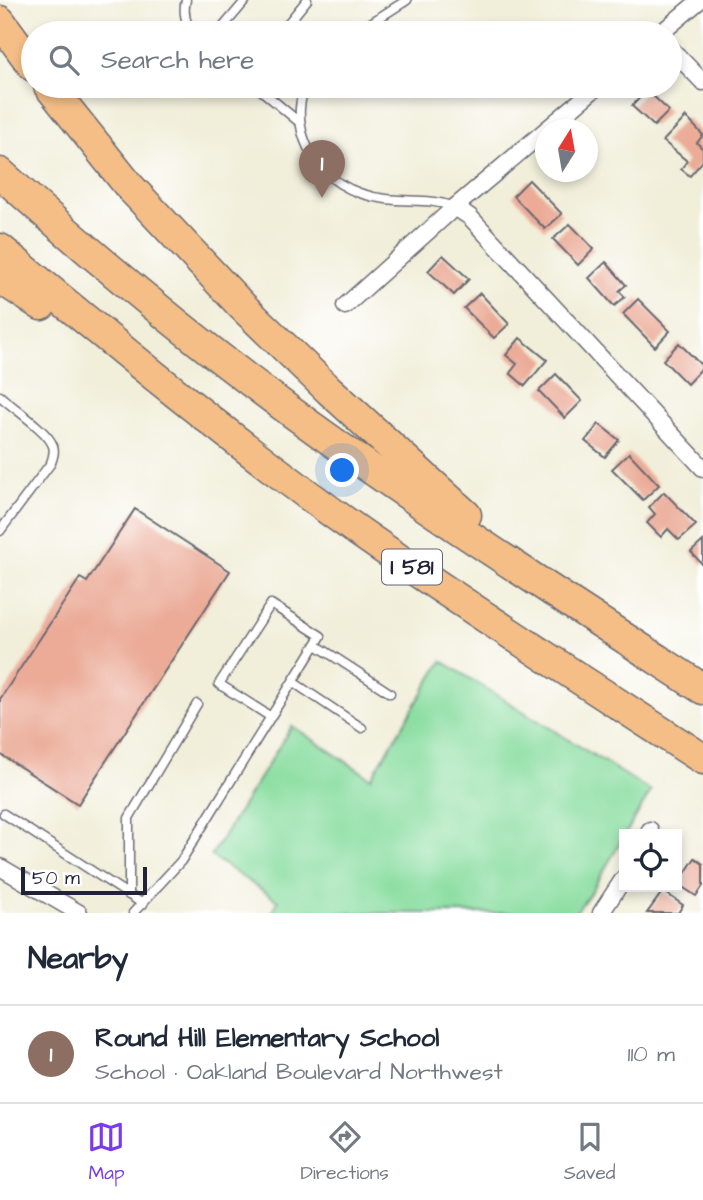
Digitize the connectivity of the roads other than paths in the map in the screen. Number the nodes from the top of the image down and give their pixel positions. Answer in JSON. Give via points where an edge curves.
{"nodes":[{"id":1,"x":186,"y":0,"type":"edge"},
{"id":2,"x":246,"y":0,"type":"edge"},
{"id":3,"x":307,"y":0,"type":"edge"},
{"id":4,"x":407,"y":0,"type":"edge"},
{"id":5,"x":700,"y":0,"type":"edge"},
{"id":6,"x":0,"y":21,"type":"edge"},
{"id":7,"x":187,"y":21,"type":"edge"},
{"id":8,"x":228,"y":21,"type":"edge"},
{"id":9,"x":289,"y":21,"type":"edge"},
{"id":10,"x":374,"y":21,"type":"edge"},
{"id":11,"x":675,"y":21,"type":"edge"},
{"id":12,"x":21,"y":50,"type":"edge"},
{"id":13,"x":682,"y":60,"type":"edge"},
{"id":14,"x":703,"y":82,"type":"edge"},
{"id":15,"x":59,"y":98,"type":"edge"},
{"id":16,"x":270,"y":98,"type":"edge"},
{"id":17,"x":301,"y":98,"type":"edge"},
{"id":18,"x":584,"y":98,"type":"edge"},
{"id":19,"x":299,"y":122,"type":"junction"},
{"id":20,"x":0,"y":173,"type":"edge"},
{"id":21,"x":455,"y":207,"type":"junction"},
{"id":22,"x":0,"y":249,"type":"edge"},
{"id":23,"x":0,"y":278,"type":"edge"},
{"id":24,"x":345,"y":306,"type":"dead end"},
{"id":25,"x":132,"y":359,"type":"junction"},
{"id":26,"x":0,"y":396,"type":"edge"},
{"id":27,"x":703,"y":468,"type":"edge"},
{"id":28,"x":0,"y":531,"type":"edge"},
{"id":29,"x":523,"y":572,"type":"junction"},
{"id":30,"x":316,"y":645,"type":"junction"},
{"id":31,"x":293,"y":682,"type":"junction"},
{"id":32,"x":703,"y":689,"type":"edge"},
{"id":33,"x":390,"y":693,"type":"dead end"},
{"id":34,"x":197,"y":704,"type":"dead end"},
{"id":35,"x":271,"y":717,"type":"junction"},
{"id":36,"x":362,"y":728,"type":"dead end"},
{"id":37,"x":703,"y":759,"type":"edge"},
{"id":38,"x":4,"y":814,"type":"dead end"},
{"id":39,"x":0,"y":867,"type":"edge"},
{"id":40,"x":619,"y":886,"type":"edge"},
{"id":41,"x":129,"y":895,"type":"junction"},
{"id":42,"x":143,"y":904,"type":"junction"},
{"id":43,"x":79,"y":913,"type":"edge"},
{"id":44,"x":133,"y":913,"type":"edge"},
{"id":45,"x":601,"y":913,"type":"edge"}],
"edges":[{"from":1,"to":7,"type":"lane"},
{"from":2,"to":8,"type":"lane"},
{"from":3,"to":9,"type":"lane"},
{"from":4,"to":10,"type":"lane"},
{"from":5,"to":11,"type":"street"},
{"from":6,"to":12,"type":"highway"},
{"from":13,"to":14,"type":"street"},
{"from":15,"to":29,"type":"highway","via":[[129,186],[242,306]]},
{"from":16,"to":19,"type":"lane"},
{"from":17,"to":19,"type":"lane"},
{"from":18,"to":21,"type":"street"},
{"from":19,"to":21,"type":"lane","via":[[313,157],[342,186],[387,199],[430,200]]},
{"from":20,"to":29,"type":"highway","number":"I 581","via":[[155,306],[284,406]]},
{"from":21,"to":24,"type":"street"},
{"from":21,"to":27,"type":"street","via":[[470,217]]},
{"from":22,"to":25,"type":"highway","number":"I 581"},
{"from":23,"to":25,"type":"highway"},
{"from":25,"to":37,"type":"highway","number":"I 581","via":[[359,531]]},
{"from":26,"to":28,"type":"lane","via":[[45,435],[54,454]]},
{"from":29,"to":32,"type":"highway","number":"I 581"},
{"from":30,"to":31,"type":"lane"},
{"from":30,"to":33,"type":"lane"},
{"from":30,"to":35,"type":"lane","via":[[321,636],[271,604],[219,684]]},
{"from":31,"to":35,"type":"lane"},
{"from":31,"to":36,"type":"lane"},
{"from":34,"to":41,"type":"lane","via":[[129,818]]},
{"from":35,"to":42,"type":"lane","via":[[181,861]]},
{"from":38,"to":41,"type":"lane"},
{"from":39,"to":43,"type":"street"},
{"from":40,"to":45,"type":"street"},
{"from":41,"to":42,"type":"lane"},
{"from":42,"to":44,"type":"lane"}]}
